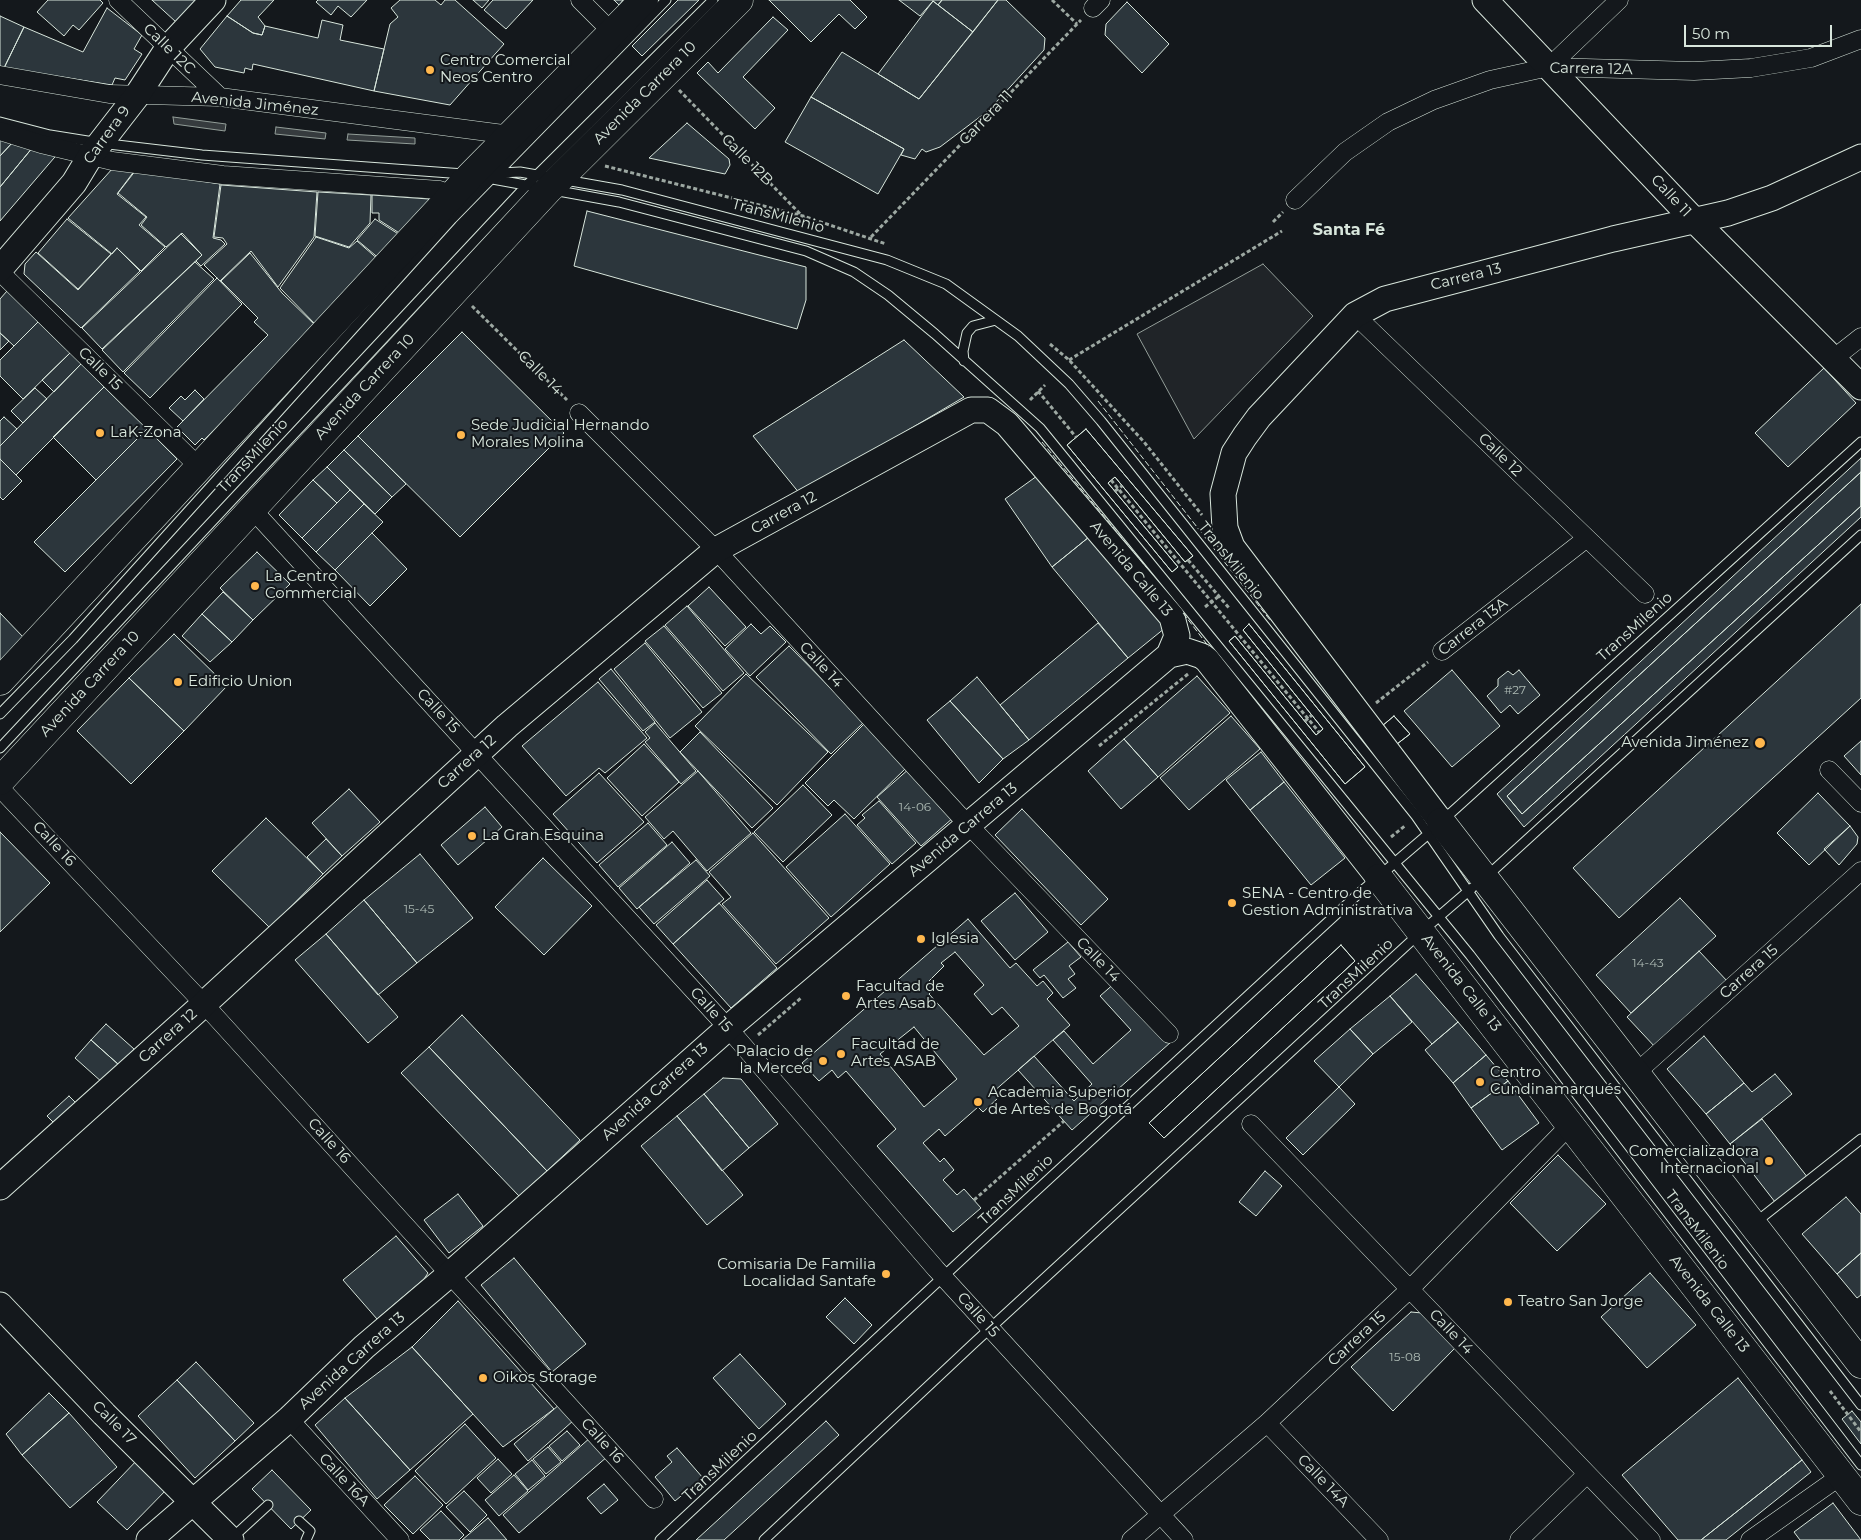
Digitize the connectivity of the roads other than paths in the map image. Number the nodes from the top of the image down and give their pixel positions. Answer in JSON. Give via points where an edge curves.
{"nodes":[{"id":1,"x":118,"y":0,"type":"edge"},
{"id":2,"x":213,"y":0,"type":"edge"},
{"id":3,"x":580,"y":0,"type":"edge"},
{"id":4,"x":644,"y":0,"type":"edge"},
{"id":5,"x":666,"y":0,"type":"edge"},
{"id":6,"x":713,"y":0,"type":"edge"},
{"id":7,"x":738,"y":0,"type":"edge"},
{"id":8,"x":1485,"y":0,"type":"edge"},
{"id":9,"x":1619,"y":0,"type":"edge"},
{"id":10,"x":612,"y":32,"type":"junction"},
{"id":11,"x":1861,"y":39,"type":"edge"},
{"id":12,"x":168,"y":48,"type":"junction"},
{"id":13,"x":1549,"y":67,"type":"junction"},
{"id":14,"x":0,"y":76,"type":"edge"},
{"id":15,"x":136,"y":96,"type":"junction"},
{"id":16,"x":220,"y":97,"type":"junction"},
{"id":17,"x":0,"y":122,"type":"edge"},
{"id":18,"x":0,"y":131,"type":"edge"},
{"id":19,"x":511,"y":135,"type":"junction"},
{"id":20,"x":96,"y":149,"type":"junction"},
{"id":21,"x":1861,"y":157,"type":"edge"},
{"id":22,"x":486,"y":175,"type":"junction"},
{"id":23,"x":543,"y":182,"type":"junction"},
{"id":24,"x":440,"y":190,"type":"dead end"},
{"id":25,"x":1295,"y":200,"type":"dead end"},
{"id":26,"x":1694,"y":220,"type":"junction"},
{"id":27,"x":0,"y":270,"type":"edge"},
{"id":28,"x":1355,"y":315,"type":"junction"},
{"id":29,"x":996,"y":320,"type":"junction"},
{"id":30,"x":1861,"y":337,"type":"edge"},
{"id":31,"x":1833,"y":359,"type":"junction"},
{"id":32,"x":964,"y":361,"type":"junction"},
{"id":33,"x":1861,"y":387,"type":"edge"},
{"id":34,"x":984,"y":408,"type":"joint"},
{"id":35,"x":580,"y":413,"type":"road end"},
{"id":36,"x":1861,"y":442,"type":"edge"},
{"id":37,"x":199,"y":467,"type":"junction"},
{"id":38,"x":252,"y":509,"type":"junction"},
{"id":39,"x":1861,"y":536,"type":"edge"},
{"id":40,"x":1587,"y":538,"type":"junction"},
{"id":41,"x":716,"y":550,"type":"junction"},
{"id":42,"x":1645,"y":594,"type":"dead end"},
{"id":43,"x":1442,"y":651,"type":"road end"},
{"id":44,"x":1170,"y":655,"type":"junction"},
{"id":45,"x":0,"y":681,"type":"edge"},
{"id":46,"x":0,"y":714,"type":"edge"},
{"id":47,"x":0,"y":748,"type":"edge"},
{"id":48,"x":478,"y":754,"type":"junction"},
{"id":49,"x":1829,"y":770,"type":"dead end"},
{"id":50,"x":0,"y":781,"type":"edge"},
{"id":51,"x":0,"y":788,"type":"edge"},
{"id":52,"x":1861,"y":803,"type":"edge"},
{"id":53,"x":969,"y":826,"type":"junction"},
{"id":54,"x":1435,"y":828,"type":"junction"},
{"id":55,"x":1387,"y":871,"type":"junction"},
{"id":56,"x":1861,"y":871,"type":"edge"},
{"id":57,"x":1476,"y":885,"type":"junction"},
{"id":58,"x":1430,"y":924,"type":"junction"},
{"id":59,"x":204,"y":1004,"type":"junction"},
{"id":60,"x":728,"y":1028,"type":"junction"},
{"id":61,"x":1168,"y":1034,"type":"dead end"},
{"id":62,"x":1636,"y":1073,"type":"junction"},
{"id":63,"x":1252,"y":1124,"type":"dead end"},
{"id":64,"x":1570,"y":1125,"type":"junction"},
{"id":65,"x":1861,"y":1138,"type":"edge"},
{"id":66,"x":0,"y":1187,"type":"edge"},
{"id":67,"x":1753,"y":1224,"type":"junction"},
{"id":68,"x":450,"y":1274,"type":"junction"},
{"id":69,"x":944,"y":1277,"type":"junction"},
{"id":70,"x":1410,"y":1289,"type":"junction"},
{"id":71,"x":0,"y":1305,"type":"edge"},
{"id":72,"x":991,"y":1328,"type":"junction"},
{"id":73,"x":1861,"y":1364,"type":"edge"},
{"id":74,"x":1861,"y":1405,"type":"edge"},
{"id":75,"x":289,"y":1419,"type":"junction"},
{"id":76,"x":1266,"y":1423,"type":"junction"},
{"id":77,"x":1851,"y":1470,"type":"edge"},
{"id":78,"x":1588,"y":1474,"type":"junction"},
{"id":79,"x":654,"y":1499,"type":"dead end"},
{"id":80,"x":1861,"y":1501,"type":"edge"},
{"id":81,"x":194,"y":1502,"type":"junction"},
{"id":82,"x":268,"y":1505,"type":"dead end"},
{"id":83,"x":1161,"y":1513,"type":"junction"},
{"id":84,"x":299,"y":1521,"type":"dead end"},
{"id":85,"x":150,"y":1540,"type":"edge"},
{"id":86,"x":230,"y":1540,"type":"edge"},
{"id":87,"x":306,"y":1540,"type":"edge"},
{"id":88,"x":400,"y":1540,"type":"edge"},
{"id":89,"x":660,"y":1540,"type":"edge"},
{"id":90,"x":764,"y":1540,"type":"edge"},
{"id":91,"x":1131,"y":1540,"type":"edge"},
{"id":92,"x":1184,"y":1540,"type":"edge"},
{"id":93,"x":1379,"y":1540,"type":"edge"},
{"id":94,"x":1519,"y":1540,"type":"edge"},
{"id":95,"x":1651,"y":1540,"type":"edge"},
{"id":96,"x":1750,"y":1540,"type":"edge"}],
"edges":[{"from":1,"to":12,"type":"street","name":"Calle 12C"},
{"from":2,"to":12,"type":"street","name":"Carrera 9"},
{"from":3,"to":10,"type":"street"},
{"from":4,"to":10,"type":"main road"},
{"from":5,"to":22,"type":"lane","name":"TransMilenio"},
{"from":6,"to":23,"type":"lane","name":"TransMilenio"},
{"from":7,"to":23,"type":"main road","name":"Avenida Carrera 10","via":[[664,75]]},
{"from":8,"to":13,"type":"street","name":"Calle 11"},
{"from":9,"to":13,"type":"street"},
{"from":10,"to":19,"type":"main road"},
{"from":11,"to":13,"type":"street","name":"Carrera 12A","via":[[1811,58],[1751,68],[1694,71]]},
{"from":12,"to":15,"type":"street","name":"Carrera 9"},
{"from":12,"to":16,"type":"street","name":"Calle 12C"},
{"from":13,"to":25,"type":"street","name":"Carrera 12A","via":[[1490,80],[1434,100],[1388,122],[1345,152]]},
{"from":13,"to":26,"type":"street","name":"Calle 11"},
{"from":14,"to":15,"type":"street","name":"Avenida Jiménez"},
{"from":15,"to":16,"type":"street","name":"Avenida Jiménez"},
{"from":15,"to":20,"type":"street","name":"Carrera 9"},
{"from":16,"to":19,"type":"street","name":"Avenida Jiménez"},
{"from":17,"to":20,"type":"lane","name":"TransMilenio"},
{"from":18,"to":20,"type":"street","via":[[41,144]]},
{"from":19,"to":22,"type":"main road"},
{"from":20,"to":22,"type":"lane","name":"TransMilenio"},
{"from":20,"to":24,"type":"street","via":[[112,161],[223,175]]},
{"from":20,"to":27,"type":"street","name":"Carrera 9","via":[[58,204]]},
{"from":21,"to":26,"type":"street","name":"Carrera 13","via":[[1772,198]]},
{"from":22,"to":23,"type":"lane","name":"TransMilenio"},
{"from":22,"to":23,"type":"lane","name":"TransMilenio"},
{"from":22,"to":37,"type":"main road"},
{"from":22,"to":46,"type":"lane","name":"TransMilenio","via":[[438,233],[72,639]]},
{"from":23,"to":29,"type":"lane","name":"TransMilenio","via":[[622,190],[887,260],[946,284]]},
{"from":23,"to":32,"type":"lane","name":"TransMilenio","via":[[806,251],[854,272],[935,334]]},
{"from":23,"to":38,"type":"main road","name":"Avenida Carrera 10"},
{"from":23,"to":47,"type":"lane","name":"TransMilenio"},
{"from":26,"to":28,"type":"street","name":"Carrera 13","via":[[1411,291],[1385,299]]},
{"from":26,"to":31,"type":"street","name":"Calle 11"},
{"from":27,"to":37,"type":"street","name":"Calle 15"},
{"from":28,"to":40,"type":"street","name":"Calle 12"},
{"from":28,"to":54,"type":"street","name":"Carrera 13","via":[[1259,417],[1234,454],[1223,494],[1225,528],[1240,561],[1359,715]]},
{"from":29,"to":32,"type":"lane","via":[[973,326],[967,333]]},
{"from":29,"to":54,"type":"lane","name":"TransMilenio","via":[[1069,384],[1101,421]]},
{"from":30,"to":31,"type":"street"},
{"from":31,"to":33,"type":"street","name":"Calle 11"},
{"from":32,"to":55,"type":"lane","name":"TransMilenio","via":[[1040,428]]},
{"from":34,"to":41,"type":"street","name":"Carrera 12","via":[[971,410]]},
{"from":34,"to":44,"type":"street","name":"Avenida Calle 13","via":[[1007,424],[1172,617],[1176,636]]},
{"from":35,"to":41,"type":"street","name":"Calle 14"},
{"from":36,"to":54,"type":"lane","name":"TransMilenio"},
{"from":37,"to":45,"type":"main road"},
{"from":38,"to":48,"type":"street","name":"Calle 15"},
{"from":38,"to":50,"type":"main road","name":"Avenida Carrera 10"},
{"from":39,"to":57,"type":"lane","name":"TransMilenio"},
{"from":40,"to":42,"type":"street","name":"Calle 12"},
{"from":40,"to":43,"type":"street","name":"Carrera 13A"},
{"from":41,"to":48,"type":"street","name":"Carrera 12"},
{"from":41,"to":53,"type":"street","name":"Calle 14"},
{"from":44,"to":53,"type":"street","name":"Avenida Carrera 13"},
{"from":44,"to":55,"type":"street","name":"Avenida Calle 13","via":[[1187,651],[1207,660],[1269,748]]},
{"from":48,"to":59,"type":"street","name":"Carrera 12"},
{"from":48,"to":60,"type":"street","name":"Calle 15"},
{"from":49,"to":52,"type":"street"},
{"from":51,"to":59,"type":"street","name":"Calle 16"},
{"from":53,"to":60,"type":"street","name":"Avenida Carrera 13"},
{"from":53,"to":61,"type":"street","name":"Calle 14"},
{"from":54,"to":55,"type":"lane","name":"TransMilenio"},
{"from":54,"to":57,"type":"main road"},
{"from":55,"to":58,"type":"main road","name":"Avenida Calle 13"},
{"from":55,"to":69,"type":"lane","name":"TransMilenio"},
{"from":56,"to":62,"type":"street","name":"Carrera 15"},
{"from":57,"to":58,"type":"lane","name":"TransMilenio"},
{"from":57,"to":62,"type":"main road"},
{"from":57,"to":74,"type":"lane","name":"TransMilenio","via":[[1540,990]]},
{"from":58,"to":64,"type":"main road","name":"Avenida Calle 13"},
{"from":58,"to":72,"type":"lane","name":"TransMilenio"},
{"from":58,"to":77,"type":"lane","name":"TransMilenio"},
{"from":59,"to":66,"type":"street","name":"Carrera 12"},
{"from":59,"to":68,"type":"street","name":"Calle 16"},
{"from":60,"to":68,"type":"street","name":"Avenida Carrera 13"},
{"from":60,"to":69,"type":"street","name":"Calle 15"},
{"from":62,"to":67,"type":"main road"},
{"from":63,"to":70,"type":"street","name":"Calle 14"},
{"from":64,"to":70,"type":"street","name":"Carrera 15"},
{"from":64,"to":77,"type":"main road","name":"Avenida Calle 13"},
{"from":65,"to":67,"type":"lane"},
{"from":67,"to":73,"type":"main road"},
{"from":68,"to":75,"type":"street","name":"Avenida Carrera 13","via":[[364,1347]]},
{"from":68,"to":79,"type":"street","name":"Calle 16"},
{"from":69,"to":72,"type":"street","name":"Calle 15"},
{"from":69,"to":89,"type":"lane","name":"TransMilenio"},
{"from":70,"to":76,"type":"street","name":"Carrera 15"},
{"from":70,"to":78,"type":"street","name":"Calle 14"},
{"from":71,"to":81,"type":"street","name":"Calle 17"},
{"from":72,"to":83,"type":"street","name":"Calle 15"},
{"from":72,"to":90,"type":"lane","name":"TransMilenio"},
{"from":75,"to":81,"type":"street","name":"Avenida Carrera 13"},
{"from":75,"to":88,"type":"street","name":"Calle 16A"},
{"from":76,"to":83,"type":"street","name":"Carrera 15"},
{"from":76,"to":93,"type":"street","name":"Calle 14A"},
{"from":77,"to":80,"type":"main road","name":"Avenida Calle 13"},
{"from":77,"to":96,"type":"street"},
{"from":78,"to":94,"type":"street"},
{"from":78,"to":95,"type":"street","name":"Calle 14"},
{"from":81,"to":85,"type":"street","name":"Avenida Carrera 13"},
{"from":81,"to":86,"type":"street","name":"Calle 17"},
{"from":82,"to":86,"type":"lane"},
{"from":83,"to":91,"type":"street","name":"Carrera 15"},
{"from":83,"to":92,"type":"street","name":"Calle 15"},
{"from":84,"to":87,"type":"lane","via":[[310,1531]]}]}
